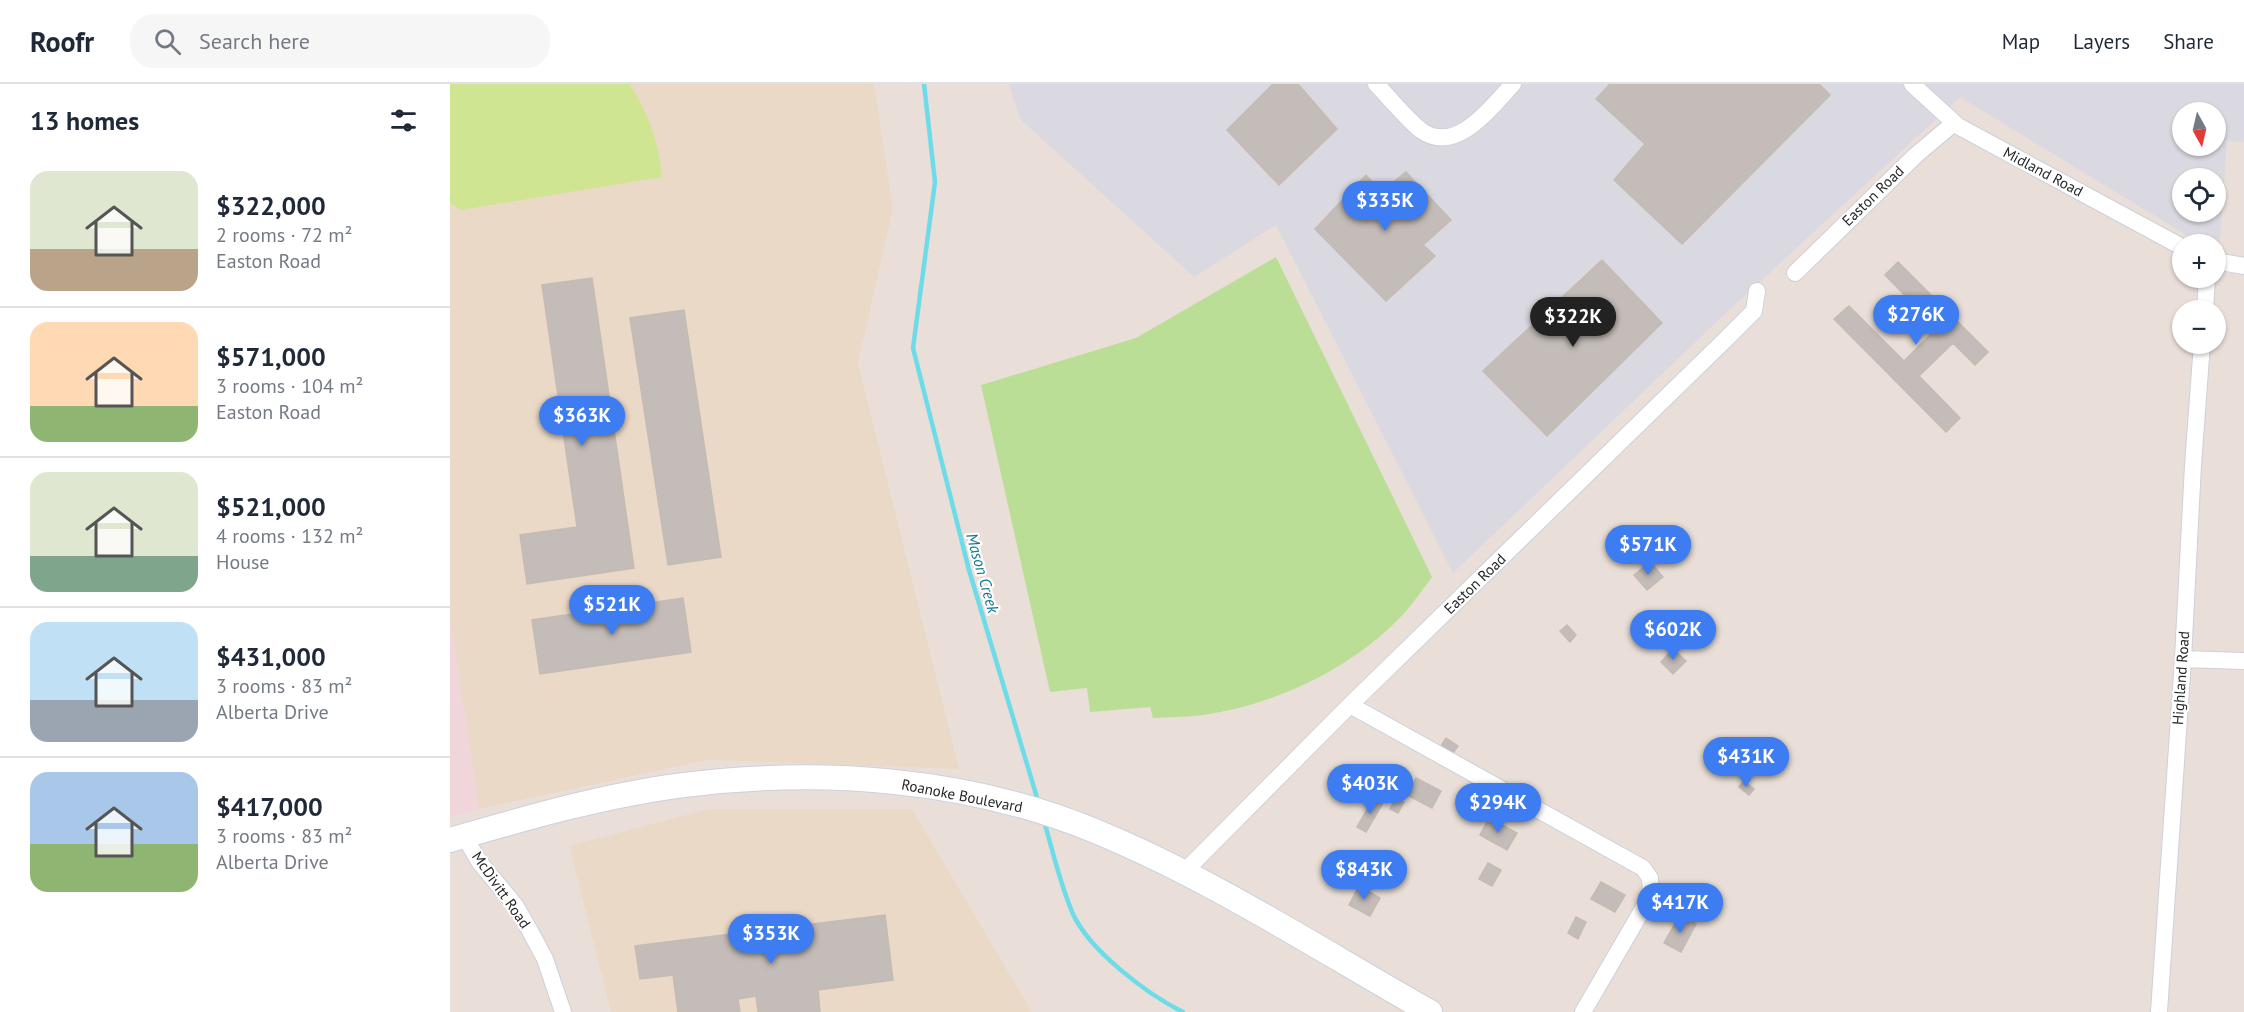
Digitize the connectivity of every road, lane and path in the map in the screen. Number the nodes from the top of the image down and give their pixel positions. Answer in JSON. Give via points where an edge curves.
{"nodes":[{"id":1,"x":1376,"y":84,"type":"edge"},
{"id":2,"x":1513,"y":84,"type":"edge"},
{"id":3,"x":1912,"y":84,"type":"edge"},
{"id":4,"x":1954,"y":123,"type":"junction"},
{"id":5,"x":2172,"y":242,"type":"edge"},
{"id":6,"x":2226,"y":263,"type":"edge"},
{"id":7,"x":2244,"y":266,"type":"edge"},
{"id":8,"x":1795,"y":273,"type":"dead end"},
{"id":9,"x":1757,"y":291,"type":"dead end"},
{"id":10,"x":2201,"y":354,"type":"edge"},
{"id":11,"x":2183,"y":659,"type":"junction"},
{"id":12,"x":2244,"y":661,"type":"edge"},
{"id":13,"x":1350,"y":705,"type":"junction"},
{"id":14,"x":457,"y":838,"type":"edge"},
{"id":15,"x":1183,"y":873,"type":"junction"},
{"id":16,"x":563,"y":1012,"type":"edge"},
{"id":17,"x":1430,"y":1012,"type":"edge"},
{"id":18,"x":1583,"y":1012,"type":"edge"},
{"id":19,"x":2159,"y":1012,"type":"edge"}],
"edges":[{"from":1,"to":2,"type":"street","via":[[1422,131],[1442,137],[1467,129]]},
{"from":3,"to":4,"type":"street","name":"Midland Road"},
{"from":4,"to":5,"type":"street","name":"Midland Road"},
{"from":4,"to":8,"type":"street","name":"Easton Road"},
{"from":6,"to":7,"type":"street"},
{"from":9,"to":13,"type":"street","name":"Easton Road","via":[[1754,310],[1740,325]]},
{"from":10,"to":11,"type":"street","name":"Highland Road"},
{"from":11,"to":12,"type":"street"},
{"from":11,"to":19,"type":"street","name":"Highland Road"},
{"from":13,"to":15,"type":"street","name":"Easton Road"},
{"from":13,"to":18,"type":"street","via":[[1643,868],[1650,878],[1651,895]]},
{"from":14,"to":15,"type":"main road","name":"Roanoke Boulevard","via":[[586,804],[682,785],[817,778],[943,789],[998,800],[1049,814],[1131,846]]},
{"from":14,"to":16,"type":"street","name":"McDivitt Road","via":[[515,905],[530,929]]},
{"from":15,"to":17,"type":"main road","name":"Roanoke Boulevard"}]}
